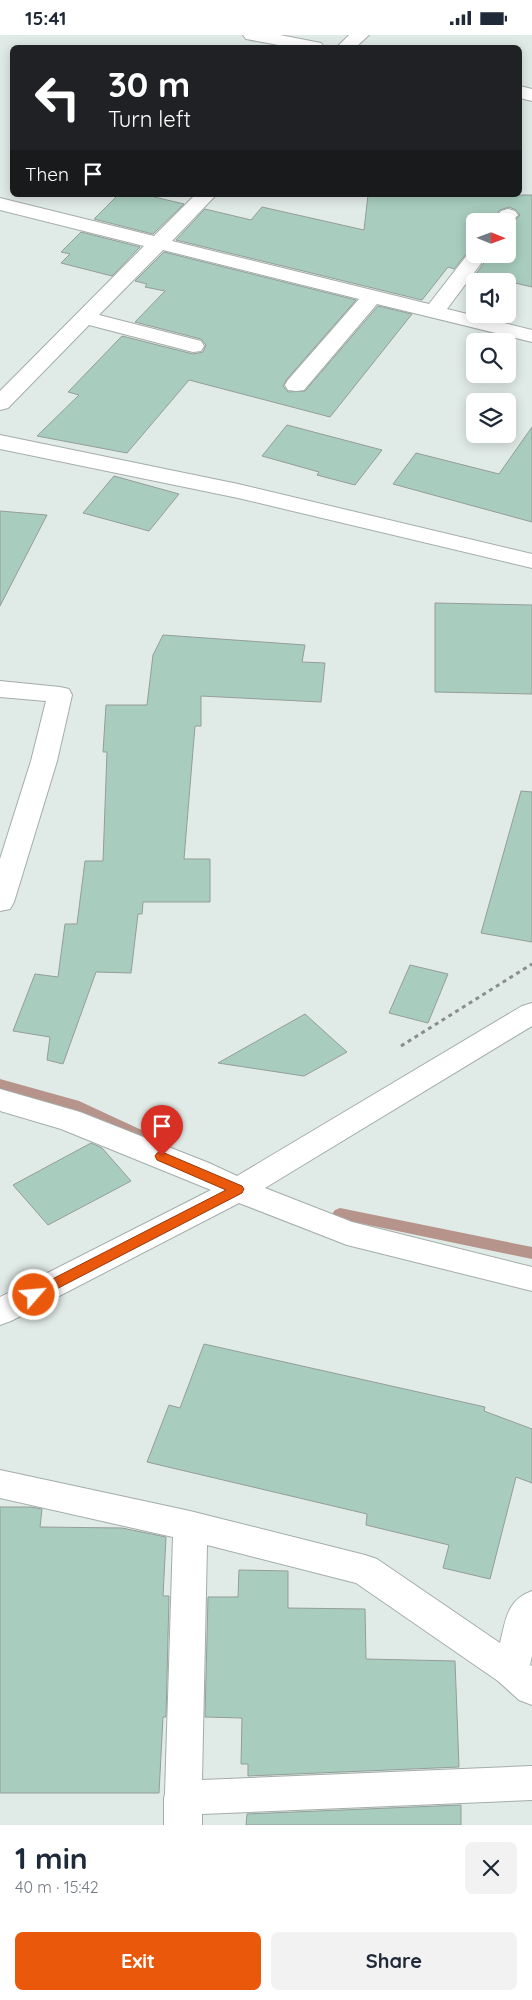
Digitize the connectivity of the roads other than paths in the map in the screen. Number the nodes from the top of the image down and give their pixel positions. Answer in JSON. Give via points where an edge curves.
{"nodes":[{"id":1,"x":252,"y":35,"type":"edge"},
{"id":2,"x":360,"y":35,"type":"edge"},
{"id":3,"x":304,"y":45,"type":"edge"},
{"id":4,"x":348,"y":45,"type":"edge"},
{"id":5,"x":204,"y":197,"type":"edge"},
{"id":6,"x":0,"y":204,"type":"edge"},
{"id":7,"x":160,"y":243,"type":"junction"},
{"id":8,"x":471,"y":263,"type":"edge"},
{"id":9,"x":372,"y":296,"type":"junction"},
{"id":10,"x":434,"y":311,"type":"junction"},
{"id":11,"x":85,"y":318,"type":"junction"},
{"id":12,"x":532,"y":335,"type":"edge"},
{"id":13,"x":193,"y":346,"type":"dead end"},
{"id":14,"x":296,"y":385,"type":"dead end"},
{"id":15,"x":0,"y":403,"type":"edge"},
{"id":16,"x":0,"y":442,"type":"edge"},
{"id":17,"x":532,"y":561,"type":"edge"},
{"id":18,"x":0,"y":689,"type":"edge"},
{"id":19,"x":5,"y":871,"type":"edge"},
{"id":20,"x":0,"y":902,"type":"edge"},
{"id":21,"x":532,"y":1013,"type":"edge"},
{"id":22,"x":0,"y":1100,"type":"edge"},
{"id":23,"x":238,"y":1189,"type":"junction"},
{"id":24,"x":532,"y":1279,"type":"edge"},
{"id":25,"x":0,"y":1312,"type":"edge"},
{"id":26,"x":0,"y":1484,"type":"edge"},
{"id":27,"x":190,"y":1526,"type":"junction"},
{"id":28,"x":532,"y":1606,"type":"edge"},
{"id":29,"x":521,"y":1679,"type":"edge"},
{"id":30,"x":532,"y":1783,"type":"edge"},
{"id":31,"x":183,"y":1812,"type":"edge"}],
"edges":[{"from":1,"to":3,"type":"street"},
{"from":2,"to":4,"type":"street"},
{"from":5,"to":7,"type":"street"},
{"from":6,"to":7,"type":"street"},
{"from":7,"to":9,"type":"street"},
{"from":7,"to":11,"type":"street"},
{"from":8,"to":10,"type":"street"},
{"from":9,"to":10,"type":"street"},
{"from":9,"to":14,"type":"street"},
{"from":10,"to":12,"type":"street"},
{"from":11,"to":13,"type":"street"},
{"from":11,"to":15,"type":"street"},
{"from":16,"to":17,"type":"street","via":[[238,491]]},
{"from":18,"to":19,"type":"street","via":[[60,695],[44,761]]},
{"from":19,"to":20,"type":"street"},
{"from":21,"to":23,"type":"street"},
{"from":22,"to":23,"type":"street","via":[[70,1120]]},
{"from":23,"to":24,"type":"street","via":[[347,1233]]},
{"from":23,"to":25,"type":"street"},
{"from":26,"to":27,"type":"street"},
{"from":27,"to":29,"type":"street","via":[[365,1570]]},
{"from":27,"to":31,"type":"street"},
{"from":28,"to":29,"type":"street","via":[[524,1617]]},
{"from":30,"to":31,"type":"street"}]}
